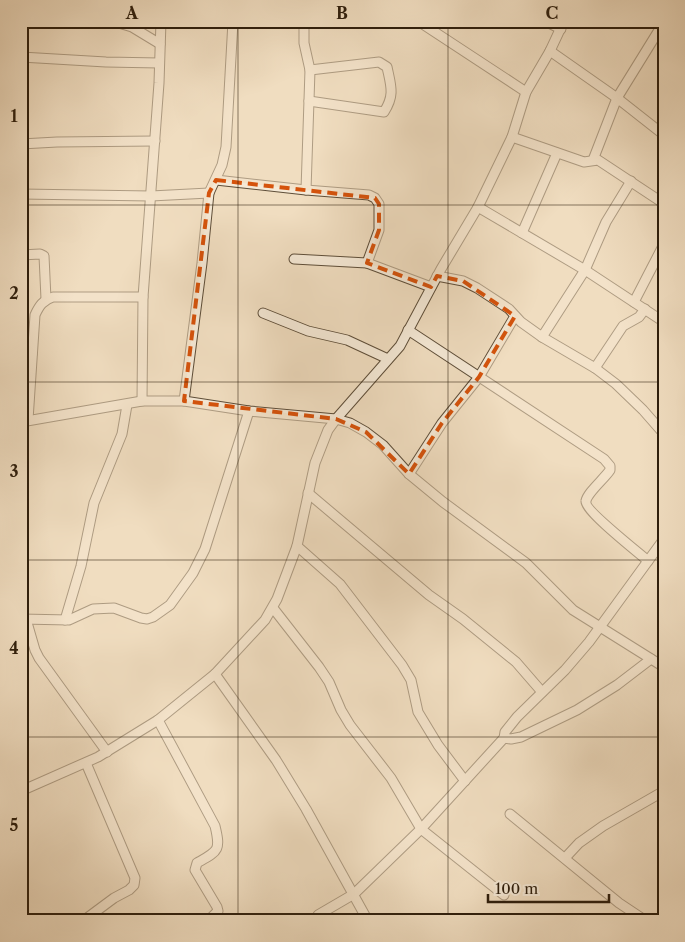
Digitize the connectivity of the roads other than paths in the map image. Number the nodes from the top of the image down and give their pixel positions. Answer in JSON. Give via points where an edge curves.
{"nodes":[{"id":1,"x":112,"y":21,"type":"edge"},
{"id":2,"x":161,"y":21,"type":"edge"},
{"id":3,"x":233,"y":21,"type":"edge"},
{"id":4,"x":304,"y":21,"type":"edge"},
{"id":5,"x":418,"y":21,"type":"edge"},
{"id":6,"x":545,"y":21,"type":"edge"},
{"id":7,"x":563,"y":25,"type":"edge"},
{"id":8,"x":662,"y":25,"type":"edge"},
{"id":9,"x":160,"y":44,"type":"junction"},
{"id":10,"x":550,"y":51,"type":"junction"},
{"id":11,"x":21,"y":57,"type":"edge"},
{"id":12,"x":159,"y":63,"type":"junction"},
{"id":13,"x":310,"y":70,"type":"junction"},
{"id":14,"x":526,"y":92,"type":"junction"},
{"id":15,"x":617,"y":98,"type":"junction"},
{"id":16,"x":309,"y":101,"type":"junction"},
{"id":17,"x":664,"y":135,"type":"edge"},
{"id":18,"x":512,"y":137,"type":"junction"},
{"id":19,"x":155,"y":141,"type":"junction"},
{"id":20,"x":21,"y":144,"type":"edge"},
{"id":21,"x":557,"y":152,"type":"junction"},
{"id":22,"x":593,"y":160,"type":"junction"},
{"id":23,"x":216,"y":180,"type":"junction"},
{"id":24,"x":631,"y":181,"type":"junction"},
{"id":25,"x":306,"y":190,"type":"junction"},
{"id":26,"x":209,"y":193,"type":"junction"},
{"id":27,"x":21,"y":194,"type":"edge"},
{"id":28,"x":151,"y":196,"type":"junction"},
{"id":29,"x":664,"y":205,"type":"edge"},
{"id":30,"x":478,"y":207,"type":"junction"},
{"id":31,"x":522,"y":233,"type":"junction"},
{"id":32,"x":664,"y":244,"type":"edge"},
{"id":33,"x":21,"y":255,"type":"edge"},
{"id":34,"x":294,"y":259,"type":"dead end"},
{"id":35,"x":367,"y":263,"type":"junction"},
{"id":36,"x":585,"y":270,"type":"junction"},
{"id":37,"x":437,"y":276,"type":"junction"},
{"id":38,"x":431,"y":288,"type":"junction"},
{"id":39,"x":143,"y":298,"type":"junction"},
{"id":40,"x":46,"y":299,"type":"junction"},
{"id":41,"x":634,"y":302,"type":"junction"},
{"id":42,"x":644,"y":309,"type":"junction"},
{"id":43,"x":263,"y":313,"type":"dead end"},
{"id":44,"x":515,"y":316,"type":"junction"},
{"id":45,"x":664,"y":322,"type":"edge"},
{"id":46,"x":408,"y":330,"type":"junction"},
{"id":47,"x":542,"y":337,"type":"junction"},
{"id":48,"x":21,"y":354,"type":"edge"},
{"id":49,"x":32,"y":354,"type":"junction"},
{"id":50,"x":388,"y":359,"type":"junction"},
{"id":51,"x":595,"y":368,"type":"junction"},
{"id":52,"x":479,"y":377,"type":"junction"},
{"id":53,"x":142,"y":401,"type":"junction"},
{"id":54,"x":184,"y":401,"type":"junction"},
{"id":55,"x":127,"y":405,"type":"junction"},
{"id":56,"x":249,"y":411,"type":"junction"},
{"id":57,"x":336,"y":418,"type":"junction"},
{"id":58,"x":25,"y":421,"type":"edge"},
{"id":59,"x":664,"y":434,"type":"edge"},
{"id":60,"x":410,"y":474,"type":"junction"},
{"id":61,"x":308,"y":493,"type":"junction"},
{"id":62,"x":664,"y":539,"type":"edge"},
{"id":63,"x":297,"y":546,"type":"junction"},
{"id":64,"x":648,"y":561,"type":"junction"},
{"id":65,"x":273,"y":608,"type":"junction"},
{"id":66,"x":24,"y":619,"type":"edge"},
{"id":67,"x":65,"y":620,"type":"junction"},
{"id":68,"x":600,"y":628,"type":"junction"},
{"id":69,"x":652,"y":659,"type":"junction"},
{"id":70,"x":664,"y":667,"type":"edge"},
{"id":71,"x":215,"y":674,"type":"junction"},
{"id":72,"x":542,"y":692,"type":"junction"},
{"id":73,"x":158,"y":720,"type":"junction"},
{"id":74,"x":504,"y":738,"type":"junction"},
{"id":75,"x":107,"y":752,"type":"junction"},
{"id":76,"x":86,"y":762,"type":"junction"},
{"id":77,"x":464,"y":781,"type":"junction"},
{"id":78,"x":23,"y":787,"type":"edge"},
{"id":79,"x":664,"y":791,"type":"edge"},
{"id":80,"x":510,"y":814,"type":"dead end"},
{"id":81,"x":421,"y":829,"type":"junction"},
{"id":82,"x":565,"y":858,"type":"junction"},
{"id":83,"x":354,"y":894,"type":"junction"},
{"id":84,"x":504,"y":894,"type":"dead end"},
{"id":85,"x":83,"y":921,"type":"edge"},
{"id":86,"x":208,"y":921,"type":"edge"},
{"id":87,"x":318,"y":921,"type":"edge"},
{"id":88,"x":368,"y":921,"type":"edge"},
{"id":89,"x":646,"y":921,"type":"edge"}],
"edges":[{"from":1,"to":9,"type":"street","via":[[132,27]]},
{"from":2,"to":9,"type":"street"},
{"from":3,"to":23,"type":"street","via":[[226,147]]},
{"from":4,"to":13,"type":"street","via":[[304,42]]},
{"from":5,"to":14,"type":"street"},
{"from":6,"to":7,"type":"street"},
{"from":7,"to":10,"type":"street"},
{"from":8,"to":15,"type":"street"},
{"from":9,"to":12,"type":"street"},
{"from":10,"to":14,"type":"street"},
{"from":10,"to":15,"type":"street"},
{"from":11,"to":12,"type":"street"},
{"from":12,"to":19,"type":"street"},
{"from":13,"to":16,"type":"street"},
{"from":13,"to":16,"type":"street","via":[[379,62],[387,67],[392,87],[390,102],[384,112]]},
{"from":14,"to":18,"type":"street"},
{"from":15,"to":17,"type":"street"},
{"from":15,"to":22,"type":"street"},
{"from":16,"to":25,"type":"street"},
{"from":18,"to":21,"type":"street"},
{"from":18,"to":30,"type":"street"},
{"from":19,"to":20,"type":"street"},
{"from":19,"to":28,"type":"street"},
{"from":21,"to":22,"type":"street","via":[[584,162]]},
{"from":21,"to":31,"type":"street"},
{"from":22,"to":24,"type":"street"},
{"from":23,"to":25,"type":"street"},
{"from":23,"to":26,"type":"street"},
{"from":24,"to":29,"type":"street"},
{"from":24,"to":36,"type":"street","via":[[606,222]]},
{"from":25,"to":35,"type":"street","via":[[375,198],[379,204],[379,230]]},
{"from":26,"to":28,"type":"street"},
{"from":26,"to":54,"type":"street"},
{"from":27,"to":28,"type":"street"},
{"from":28,"to":39,"type":"street"},
{"from":30,"to":31,"type":"street"},
{"from":30,"to":37,"type":"street"},
{"from":31,"to":36,"type":"street"},
{"from":32,"to":41,"type":"street"},
{"from":33,"to":40,"type":"street","via":[[44,256]]},
{"from":34,"to":35,"type":"street"},
{"from":35,"to":38,"type":"street"},
{"from":36,"to":41,"type":"street"},
{"from":36,"to":47,"type":"street"},
{"from":37,"to":38,"type":"street"},
{"from":37,"to":44,"type":"street","via":[[463,281],[477,288]]},
{"from":38,"to":46,"type":"street"},
{"from":39,"to":40,"type":"street"},
{"from":39,"to":53,"type":"street"},
{"from":40,"to":49,"type":"street","via":[[35,315]]},
{"from":41,"to":42,"type":"street"},
{"from":42,"to":45,"type":"street"},
{"from":42,"to":51,"type":"street","via":[[639,317],[623,326]]},
{"from":43,"to":50,"type":"street","via":[[308,331],[347,340]]},
{"from":44,"to":47,"type":"street"},
{"from":44,"to":52,"type":"street"},
{"from":46,"to":50,"type":"street"},
{"from":46,"to":52,"type":"street"},
{"from":47,"to":51,"type":"street"},
{"from":48,"to":49,"type":"street"},
{"from":49,"to":58,"type":"street"},
{"from":50,"to":57,"type":"street"},
{"from":51,"to":59,"type":"street","via":[[616,384]]},
{"from":52,"to":60,"type":"street","via":[[442,423]]},
{"from":52,"to":64,"type":"street","via":[[604,459],[610,466],[586,504]]},
{"from":53,"to":54,"type":"street"},
{"from":53,"to":55,"type":"street"},
{"from":54,"to":56,"type":"street"},
{"from":55,"to":58,"type":"street"},
{"from":55,"to":67,"type":"street","via":[[122,434],[94,503],[81,566]]},
{"from":56,"to":57,"type":"street"},
{"from":56,"to":67,"type":"street","via":[[204,549],[170,605],[147,619],[114,608],[94,609]]},
{"from":57,"to":60,"type":"street","via":[[366,432]]},
{"from":57,"to":61,"type":"street","via":[[315,462]]},
{"from":60,"to":68,"type":"street","via":[[526,563],[573,610]]},
{"from":61,"to":63,"type":"street"},
{"from":61,"to":72,"type":"street","via":[[428,595],[516,662]]},
{"from":62,"to":64,"type":"street"},
{"from":63,"to":65,"type":"street"},
{"from":63,"to":77,"type":"street","via":[[340,584],[402,665],[411,680],[418,712]]},
{"from":64,"to":68,"type":"street"},
{"from":65,"to":71,"type":"street"},
{"from":65,"to":81,"type":"street","via":[[319,667],[350,725],[391,778]]},
{"from":66,"to":67,"type":"street"},
{"from":66,"to":75,"type":"street","via":[[39,658]]},
{"from":68,"to":69,"type":"street"},
{"from":68,"to":72,"type":"street"},
{"from":69,"to":70,"type":"street"},
{"from":69,"to":74,"type":"street","via":[[577,710],[521,737]]},
{"from":71,"to":73,"type":"street"},
{"from":71,"to":83,"type":"street","via":[[276,760]]},
{"from":72,"to":74,"type":"street","via":[[505,732]]},
{"from":73,"to":75,"type":"street"},
{"from":73,"to":86,"type":"street","via":[[215,826],[218,846],[213,854],[197,863],[195,870],[217,907],[218,911]]},
{"from":74,"to":77,"type":"street"},
{"from":75,"to":76,"type":"street"},
{"from":76,"to":78,"type":"street"},
{"from":76,"to":85,"type":"street","via":[[135,881],[129,890]]},
{"from":77,"to":81,"type":"street"},
{"from":79,"to":82,"type":"street","via":[[603,826]]},
{"from":80,"to":82,"type":"street"},
{"from":81,"to":83,"type":"street"},
{"from":81,"to":84,"type":"street"},
{"from":82,"to":89,"type":"street"},
{"from":83,"to":87,"type":"street","via":[[321,913]]},
{"from":83,"to":88,"type":"street"}]}
